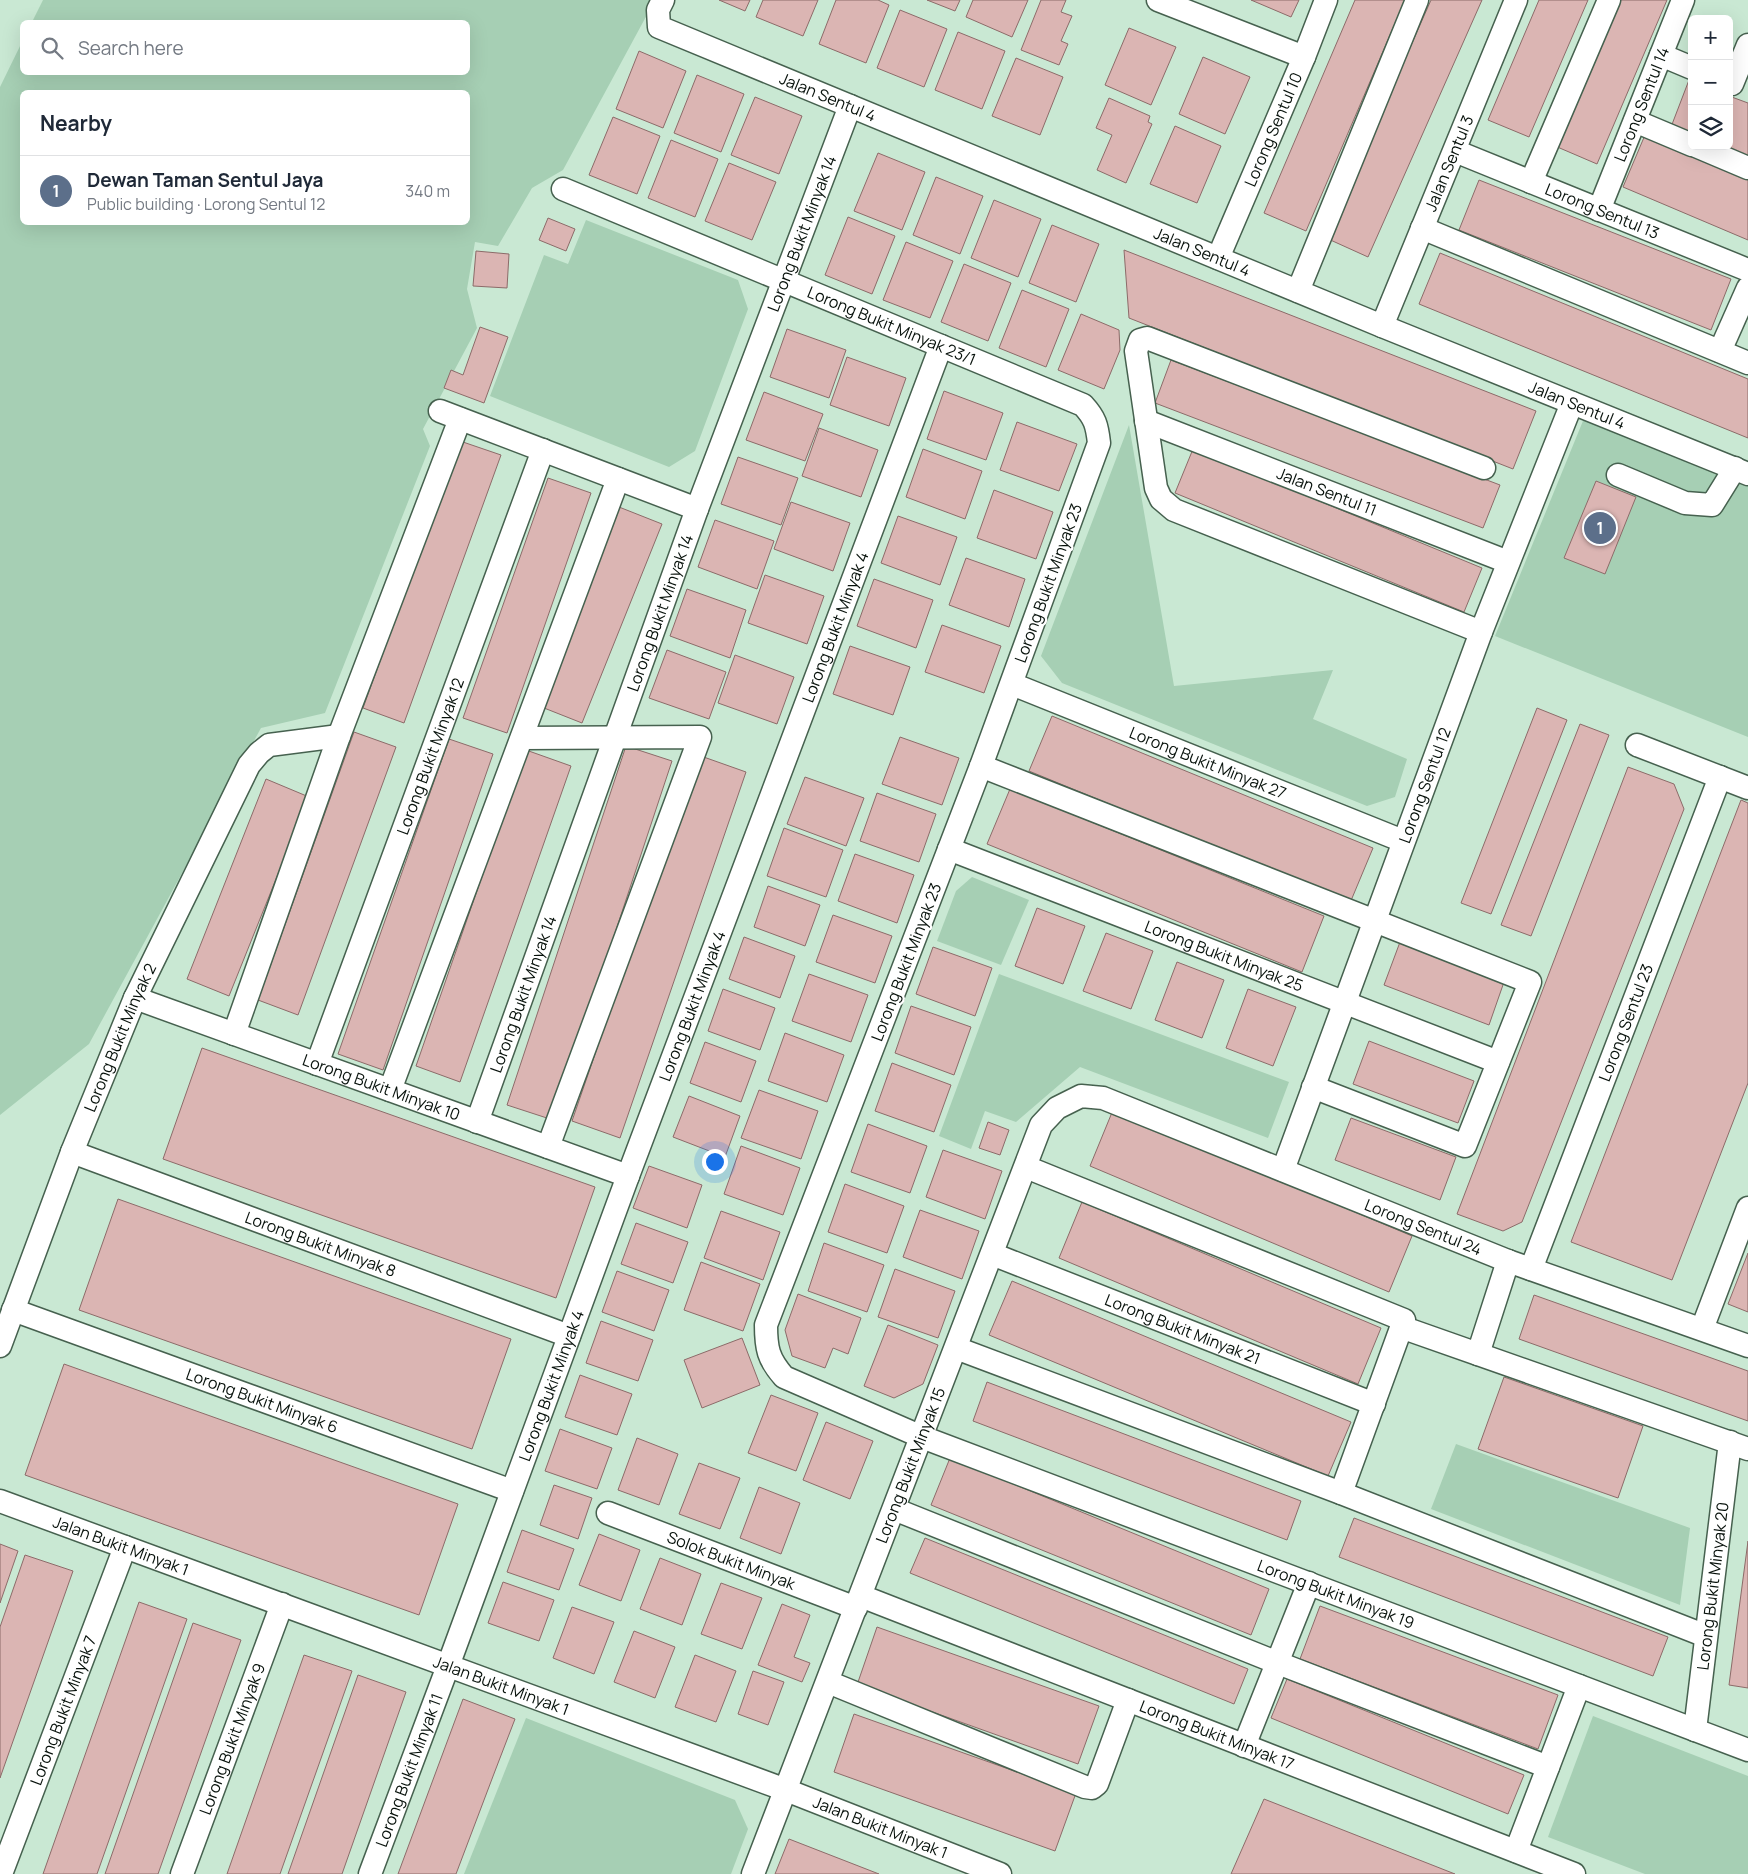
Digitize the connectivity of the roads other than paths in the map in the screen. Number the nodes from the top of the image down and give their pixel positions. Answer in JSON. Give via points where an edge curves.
{"nodes":[{"id":1,"x":663,"y":0,"type":"edge"},
{"id":2,"x":1158,"y":0,"type":"edge"},
{"id":3,"x":1326,"y":0,"type":"edge"},
{"id":4,"x":1417,"y":0,"type":"edge"},
{"id":5,"x":1516,"y":0,"type":"edge"},
{"id":6,"x":1609,"y":0,"type":"edge"},
{"id":7,"x":1683,"y":0,"type":"edge"},
{"id":8,"x":1748,"y":45,"type":"edge"},
{"id":9,"x":1661,"y":55,"type":"junction"},
{"id":10,"x":1304,"y":57,"type":"junction"},
{"id":11,"x":1688,"y":66,"type":"edge"},
{"id":12,"x":1736,"y":86,"type":"edge"},
{"id":13,"x":850,"y":106,"type":"junction"},
{"id":14,"x":1635,"y":121,"type":"junction"},
{"id":15,"x":1688,"y":143,"type":"edge"},
{"id":16,"x":1705,"y":150,"type":"edge"},
{"id":17,"x":1455,"y":151,"type":"junction"},
{"id":18,"x":1748,"y":168,"type":"edge"},
{"id":19,"x":1531,"y":182,"type":"junction"},
{"id":20,"x":563,"y":189,"type":"dead end"},
{"id":21,"x":1599,"y":210,"type":"junction"},
{"id":22,"x":1422,"y":228,"type":"junction"},
{"id":23,"x":1218,"y":258,"type":"junction"},
{"id":24,"x":1748,"y":270,"type":"edge"},
{"id":25,"x":784,"y":281,"type":"junction"},
{"id":26,"x":1748,"y":288,"type":"edge"},
{"id":27,"x":1298,"y":291,"type":"junction"},
{"id":28,"x":1382,"y":326,"type":"junction"},
{"id":29,"x":941,"y":346,"type":"junction"},
{"id":30,"x":1720,"y":351,"type":"junction"},
{"id":31,"x":1748,"y":363,"type":"edge"},
{"id":32,"x":1572,"y":403,"type":"junction"},
{"id":33,"x":1083,"y":405,"type":"joint"},
{"id":34,"x":1146,"y":421,"type":"junction"},
{"id":35,"x":543,"y":450,"type":"junction"},
{"id":36,"x":1484,"y":468,"type":"dead end"},
{"id":37,"x":1741,"y":471,"type":"edge"},
{"id":38,"x":1618,"y":474,"type":"dead end"},
{"id":39,"x":618,"y":479,"type":"junction"},
{"id":40,"x":697,"y":510,"type":"junction"},
{"id":41,"x":1508,"y":562,"type":"junction"},
{"id":42,"x":1481,"y":632,"type":"junction"},
{"id":43,"x":1012,"y":684,"type":"junction"},
{"id":44,"x":338,"y":736,"type":"junction"},
{"id":45,"x":616,"y":736,"type":"junction"},
{"id":46,"x":522,"y":738,"type":"junction"},
{"id":47,"x":1638,"y":745,"type":"dead end"},
{"id":48,"x":981,"y":766,"type":"junction"},
{"id":49,"x":1720,"y":777,"type":"junction"},
{"id":50,"x":1748,"y":788,"type":"edge"},
{"id":51,"x":1403,"y":841,"type":"junction"},
{"id":52,"x":949,"y":849,"type":"junction"},
{"id":53,"x":1374,"y":921,"type":"junction"},
{"id":54,"x":135,"y":998,"type":"junction"},
{"id":55,"x":1344,"y":1002,"type":"junction"},
{"id":56,"x":234,"y":1034,"type":"junction"},
{"id":57,"x":1498,"y":1062,"type":"junction"},
{"id":58,"x":317,"y":1064,"type":"junction"},
{"id":59,"x":1313,"y":1087,"type":"junction"},
{"id":60,"x":390,"y":1090,"type":"junction"},
{"id":61,"x":1103,"y":1098,"type":"joint"},
{"id":62,"x":477,"y":1122,"type":"junction"},
{"id":63,"x":548,"y":1147,"type":"junction"},
{"id":64,"x":72,"y":1152,"type":"junction"},
{"id":65,"x":1026,"y":1166,"type":"junction"},
{"id":66,"x":1283,"y":1170,"type":"junction"},
{"id":67,"x":628,"y":1176,"type":"junction"},
{"id":68,"x":1748,"y":1208,"type":"edge"},
{"id":69,"x":992,"y":1254,"type":"junction"},
{"id":70,"x":1508,"y":1261,"type":"junction"},
{"id":71,"x":1532,"y":1269,"type":"junction"},
{"id":72,"x":13,"y":1310,"type":"junction"},
{"id":73,"x":1401,"y":1327,"type":"junction"},
{"id":74,"x":1702,"y":1330,"type":"junction"},
{"id":75,"x":569,"y":1336,"type":"junction"},
{"id":76,"x":0,"y":1346,"type":"edge"},
{"id":77,"x":1748,"y":1346,"type":"edge"},
{"id":78,"x":956,"y":1348,"type":"junction"},
{"id":79,"x":1478,"y":1354,"type":"junction"},
{"id":80,"x":1374,"y":1404,"type":"junction"},
{"id":81,"x":922,"y":1436,"type":"junction"},
{"id":82,"x":1739,"y":1446,"type":"edge"},
{"id":83,"x":512,"y":1491,"type":"junction"},
{"id":84,"x":1341,"y":1493,"type":"junction"},
{"id":85,"x":0,"y":1501,"type":"edge"},
{"id":86,"x":894,"y":1509,"type":"junction"},
{"id":87,"x":608,"y":1513,"type":"dead end"},
{"id":88,"x":125,"y":1547,"type":"junction"},
{"id":89,"x":1309,"y":1583,"type":"junction"},
{"id":90,"x":858,"y":1602,"type":"junction"},
{"id":91,"x":282,"y":1604,"type":"junction"},
{"id":92,"x":1706,"y":1636,"type":"junction"},
{"id":93,"x":1278,"y":1663,"type":"junction"},
{"id":94,"x":448,"y":1666,"type":"junction"},
{"id":95,"x":828,"y":1682,"type":"junction"},
{"id":96,"x":1579,"y":1686,"type":"junction"},
{"id":97,"x":1128,"y":1700,"type":"junction"},
{"id":98,"x":1695,"y":1730,"type":"junction"},
{"id":99,"x":1244,"y":1746,"type":"junction"},
{"id":100,"x":1748,"y":1750,"type":"edge"},
{"id":101,"x":1548,"y":1767,"type":"junction"},
{"id":102,"x":786,"y":1790,"type":"junction"},
{"id":103,"x":1516,"y":1851,"type":"junction"},
{"id":104,"x":1,"y":1874,"type":"edge"},
{"id":105,"x":182,"y":1874,"type":"edge"},
{"id":106,"x":370,"y":1874,"type":"edge"},
{"id":107,"x":753,"y":1874,"type":"edge"},
{"id":108,"x":1000,"y":1874,"type":"edge"},
{"id":109,"x":1574,"y":1874,"type":"edge"}],
"edges":[{"from":1,"to":13,"type":"street","name":"Jalan Sentul 4","via":[[658,10],[659,27]]},
{"from":2,"to":10,"type":"street"},
{"from":3,"to":10,"type":"street","name":"Lorong Sentul 10"},
{"from":4,"to":27,"type":"street"},
{"from":5,"to":17,"type":"street","name":"Jalan Sentul 3"},
{"from":6,"to":19,"type":"street"},
{"from":7,"to":9,"type":"street","name":"Lorong Sentul 14"},
{"from":8,"to":12,"type":"street"},
{"from":9,"to":11,"type":"street"},
{"from":9,"to":14,"type":"street","name":"Lorong Sentul 14"},
{"from":10,"to":23,"type":"street","name":"Lorong Sentul 10"},
{"from":13,"to":23,"type":"street","name":"Jalan Sentul 4"},
{"from":13,"to":25,"type":"street","name":"Lorong Bukit Minyak 14"},
{"from":14,"to":15,"type":"street"},
{"from":14,"to":21,"type":"street","name":"Lorong Sentul 14"},
{"from":16,"to":18,"type":"street"},
{"from":17,"to":19,"type":"street","name":"Lorong Sentul 13"},
{"from":17,"to":22,"type":"street","name":"Jalan Sentul 3"},
{"from":19,"to":21,"type":"street","name":"Lorong Sentul 13"},
{"from":20,"to":25,"type":"street","name":"Lorong Bukit Minyak 23/1"},
{"from":21,"to":24,"type":"street","name":"Lorong Sentul 13"},
{"from":22,"to":28,"type":"street","name":"Jalan Sentul 3"},
{"from":22,"to":30,"type":"street"},
{"from":23,"to":27,"type":"street","name":"Jalan Sentul 4"},
{"from":25,"to":29,"type":"street","name":"Lorong Bukit Minyak 23/1"},
{"from":25,"to":40,"type":"street","name":"Lorong Bukit Minyak 14"},
{"from":26,"to":30,"type":"street"},
{"from":27,"to":28,"type":"street","name":"Jalan Sentul 4"},
{"from":28,"to":32,"type":"street","name":"Jalan Sentul 4"},
{"from":29,"to":33,"type":"street","name":"Lorong Bukit Minyak 23/1"},
{"from":29,"to":67,"type":"street","name":"Lorong Bukit Minyak 4"},
{"from":30,"to":31,"type":"street"},
{"from":32,"to":37,"type":"street","name":"Jalan Sentul 4"},
{"from":32,"to":41,"type":"street","name":"Lorong Sentul 12"},
{"from":33,"to":43,"type":"street","name":"Lorong Bukit Minyak 23","via":[[1092,414],[1099,443]]},
{"from":34,"to":36,"type":"street","via":[[1136,351],[1140,340],[1147,338]]},
{"from":34,"to":41,"type":"street","name":"Jalan Sentul 11"},
{"from":34,"to":42,"type":"street","via":[[1156,488],[1161,499],[1174,510]]},
{"from":35,"to":39,"type":"street"},
{"from":35,"to":44,"type":"street","via":[[450,415]]},
{"from":35,"to":58,"type":"street","name":"Lorong Bukit Minyak 12"},
{"from":37,"to":38,"type":"street","via":[[1712,505],[1685,503]]},
{"from":39,"to":40,"type":"street"},
{"from":39,"to":46,"type":"street"},
{"from":40,"to":45,"type":"street","name":"Lorong Bukit Minyak 14"},
{"from":41,"to":42,"type":"street","name":"Lorong Sentul 12"},
{"from":42,"to":51,"type":"street","name":"Lorong Sentul 12"},
{"from":43,"to":48,"type":"street","name":"Lorong Bukit Minyak 23"},
{"from":43,"to":51,"type":"street","name":"Lorong Bukit Minyak 27"},
{"from":44,"to":54,"type":"street","name":"Lorong Bukit Minyak 2","via":[[269,745],[249,765]]},
{"from":44,"to":56,"type":"street"},
{"from":45,"to":46,"type":"street"},
{"from":45,"to":62,"type":"street","name":"Lorong Bukit Minyak 14"},
{"from":45,"to":63,"type":"street","via":[[700,737]]},
{"from":46,"to":60,"type":"street"},
{"from":47,"to":49,"type":"street"},
{"from":48,"to":52,"type":"street","name":"Lorong Bukit Minyak 23"},
{"from":48,"to":53,"type":"street"},
{"from":49,"to":50,"type":"street"},
{"from":49,"to":71,"type":"street","name":"Lorong Sentul 23"},
{"from":51,"to":53,"type":"street","name":"Lorong Sentul 12"},
{"from":52,"to":55,"type":"street","name":"Lorong Bukit Minyak 25"},
{"from":52,"to":81,"type":"street","name":"Lorong Bukit Minyak 23","via":[[766,1325],[766,1346],[772,1364],[784,1377]]},
{"from":53,"to":55,"type":"street","name":"Lorong Sentul 12"},
{"from":53,"to":57,"type":"street","via":[[1530,982]]},
{"from":54,"to":56,"type":"street","name":"Lorong Bukit Minyak 10"},
{"from":54,"to":64,"type":"street","name":"Lorong Bukit Minyak 2"},
{"from":55,"to":57,"type":"street","name":"Lorong Bukit Minyak 25"},
{"from":55,"to":59,"type":"street","name":"Lorong Sentul 12"},
{"from":56,"to":58,"type":"street","name":"Lorong Bukit Minyak 10"},
{"from":57,"to":59,"type":"street","via":[[1465,1146]]},
{"from":58,"to":60,"type":"street","name":"Lorong Bukit Minyak 10"},
{"from":59,"to":66,"type":"street","name":"Lorong Sentul 12"},
{"from":60,"to":62,"type":"street","name":"Lorong Bukit Minyak 10"},
{"from":61,"to":65,"type":"street","name":"Lorong Bukit Minyak 15","via":[[1081,1096],[1057,1108],[1041,1126]]},
{"from":61,"to":66,"type":"street","name":"Lorong Sentul 24"},
{"from":62,"to":63,"type":"street","name":"Lorong Bukit Minyak 10"},
{"from":63,"to":67,"type":"street","name":"Lorong Bukit Minyak 10"},
{"from":64,"to":72,"type":"street","name":"Lorong Bukit Minyak 2"},
{"from":64,"to":75,"type":"street","name":"Lorong Bukit Minyak 8"},
{"from":65,"to":69,"type":"street","name":"Lorong Bukit Minyak 15"},
{"from":65,"to":73,"type":"street","via":[[1404,1320]]},
{"from":66,"to":70,"type":"street","name":"Lorong Sentul 24"},
{"from":67,"to":75,"type":"street","name":"Lorong Bukit Minyak 4"},
{"from":68,"to":74,"type":"street"},
{"from":69,"to":78,"type":"street","name":"Lorong Bukit Minyak 15"},
{"from":69,"to":80,"type":"street","name":"Lorong Bukit Minyak 21"},
{"from":70,"to":71,"type":"street","name":"Lorong Sentul 24"},
{"from":70,"to":79,"type":"street"},
{"from":71,"to":74,"type":"street","name":"Lorong Sentul 24"},
{"from":72,"to":76,"type":"street","name":"Lorong Bukit Minyak 2"},
{"from":72,"to":83,"type":"street","name":"Lorong Bukit Minyak 6"},
{"from":73,"to":79,"type":"street"},
{"from":73,"to":80,"type":"street"},
{"from":74,"to":77,"type":"street","name":"Lorong Sentul 24"},
{"from":75,"to":83,"type":"street","name":"Lorong Bukit Minyak 4"},
{"from":78,"to":81,"type":"street","name":"Lorong Bukit Minyak 15"},
{"from":78,"to":84,"type":"street"},
{"from":79,"to":82,"type":"street"},
{"from":80,"to":84,"type":"street"},
{"from":81,"to":86,"type":"street","name":"Lorong Bukit Minyak 15"},
{"from":81,"to":89,"type":"street","name":"Lorong Bukit Minyak 19"},
{"from":82,"to":92,"type":"street","name":"Lorong Bukit Minyak 20"},
{"from":83,"to":94,"type":"street","name":"Lorong Bukit Minyak 4"},
{"from":84,"to":92,"type":"street"},
{"from":85,"to":88,"type":"street","name":"Jalan Bukit Minyak 1"},
{"from":86,"to":90,"type":"street","name":"Lorong Bukit Minyak 15"},
{"from":86,"to":93,"type":"street"},
{"from":87,"to":90,"type":"street","name":"Solok Bukit Minyak"},
{"from":88,"to":91,"type":"street","name":"Jalan Bukit Minyak 1"},
{"from":88,"to":104,"type":"street","name":"Lorong Bukit Minyak 7"},
{"from":89,"to":93,"type":"street"},
{"from":89,"to":96,"type":"street","name":"Lorong Bukit Minyak 19"},
{"from":90,"to":95,"type":"street","name":"Lorong Bukit Minyak 15"},
{"from":90,"to":97,"type":"street","name":"Lorong Bukit Minyak 17"},
{"from":91,"to":94,"type":"street","name":"Jalan Bukit Minyak 1"},
{"from":91,"to":105,"type":"street","name":"Lorong Bukit Minyak 9"},
{"from":92,"to":98,"type":"street","name":"Lorong Bukit Minyak 20"},
{"from":93,"to":99,"type":"street"},
{"from":93,"to":101,"type":"street"},
{"from":94,"to":102,"type":"street","name":"Jalan Bukit Minyak 1"},
{"from":94,"to":106,"type":"street","name":"Lorong Bukit Minyak 11"},
{"from":95,"to":97,"type":"street","via":[[1092,1788],[1097,1784]]},
{"from":95,"to":102,"type":"street","name":"Lorong Bukit Minyak 15"},
{"from":96,"to":98,"type":"street","name":"Lorong Bukit Minyak 19"},
{"from":96,"to":101,"type":"street"},
{"from":97,"to":99,"type":"street","name":"Lorong Bukit Minyak 17"},
{"from":98,"to":100,"type":"street","name":"Lorong Bukit Minyak 19"},
{"from":99,"to":103,"type":"street","name":"Lorong Bukit Minyak 17"},
{"from":101,"to":103,"type":"street"},
{"from":102,"to":107,"type":"street","name":"Lorong Bukit Minyak 15"},
{"from":102,"to":108,"type":"street","name":"Jalan Bukit Minyak 1"},
{"from":103,"to":109,"type":"street","name":"Lorong Bukit Minyak 17"}]}
